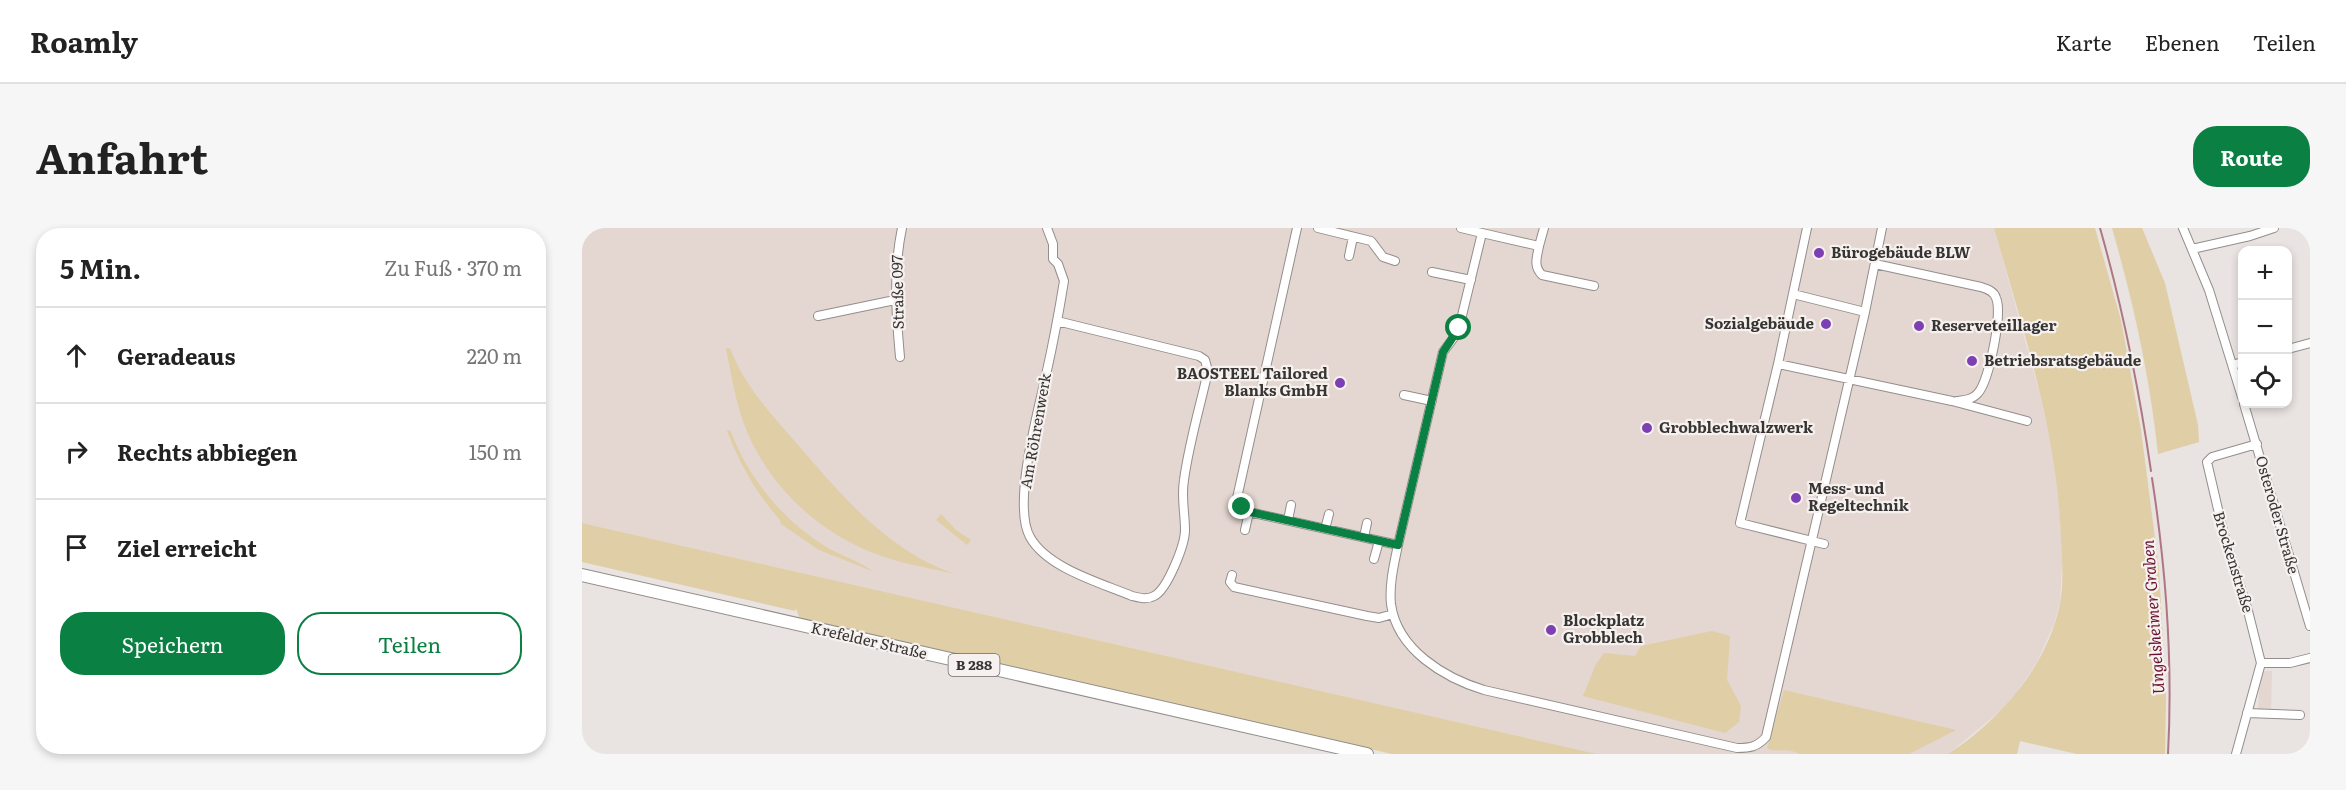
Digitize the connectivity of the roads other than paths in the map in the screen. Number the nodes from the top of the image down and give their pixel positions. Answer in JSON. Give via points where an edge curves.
{"nodes":[{"id":1,"x":902,"y":228,"type":"edge"},
{"id":2,"x":1047,"y":228,"type":"edge"},
{"id":3,"x":1297,"y":228,"type":"edge"},
{"id":4,"x":1318,"y":228,"type":"edge"},
{"id":5,"x":1461,"y":228,"type":"edge"},
{"id":6,"x":1544,"y":228,"type":"edge"},
{"id":7,"x":1807,"y":228,"type":"edge"},
{"id":8,"x":1882,"y":228,"type":"edge"},
{"id":9,"x":2183,"y":228,"type":"edge"},
{"id":10,"x":2274,"y":228,"type":"edge"},
{"id":11,"x":1482,"y":233,"type":"junction"},
{"id":12,"x":1353,"y":237,"type":"junction"},
{"id":13,"x":1539,"y":246,"type":"junction"},
{"id":14,"x":2192,"y":249,"type":"junction"},
{"id":15,"x":1349,"y":256,"type":"dead end"},
{"id":16,"x":1395,"y":261,"type":"dead end"},
{"id":17,"x":1875,"y":264,"type":"junction"},
{"id":18,"x":1432,"y":272,"type":"dead end"},
{"id":19,"x":1471,"y":280,"type":"junction"},
{"id":20,"x":1594,"y":286,"type":"dead end"},
{"id":21,"x":1792,"y":294,"type":"junction"},
{"id":22,"x":895,"y":300,"type":"junction"},
{"id":23,"x":1865,"y":312,"type":"junction"},
{"id":24,"x":818,"y":316,"type":"dead end"},
{"id":25,"x":1057,"y":321,"type":"junction"},
{"id":26,"x":2310,"y":343,"type":"edge"},
{"id":27,"x":2292,"y":348,"type":"edge"},
{"id":28,"x":900,"y":357,"type":"dead end"},
{"id":29,"x":2238,"y":363,"type":"edge"},
{"id":30,"x":1778,"y":364,"type":"junction"},
{"id":31,"x":2233,"y":365,"type":"junction"},
{"id":32,"x":1850,"y":380,"type":"junction"},
{"id":33,"x":2238,"y":383,"type":"edge"},
{"id":34,"x":1404,"y":395,"type":"dead end"},
{"id":35,"x":1432,"y":401,"type":"junction"},
{"id":36,"x":1952,"y":401,"type":"junction"},
{"id":37,"x":2245,"y":408,"type":"edge"},
{"id":38,"x":2027,"y":421,"type":"dead end"},
{"id":39,"x":2257,"y":444,"type":"junction"},
{"id":40,"x":1291,"y":505,"type":"dead end"},
{"id":41,"x":1250,"y":512,"type":"junction"},
{"id":42,"x":1329,"y":514,"type":"dead end"},
{"id":43,"x":1288,"y":520,"type":"junction"},
{"id":44,"x":1367,"y":523,"type":"dead end"},
{"id":45,"x":1325,"y":529,"type":"junction"},
{"id":46,"x":1245,"y":530,"type":"dead end"},
{"id":47,"x":1364,"y":537,"type":"junction"},
{"id":48,"x":1378,"y":541,"type":"junction"},
{"id":49,"x":1810,"y":541,"type":"junction"},
{"id":50,"x":1824,"y":544,"type":"dead end"},
{"id":51,"x":1398,"y":545,"type":"junction"},
{"id":52,"x":1374,"y":559,"type":"dead end"},
{"id":53,"x":1232,"y":575,"type":"dead end"},
{"id":54,"x":582,"y":576,"type":"edge"},
{"id":55,"x":582,"y":583,"type":"edge"},
{"id":56,"x":1365,"y":605,"type":"dead end"},
{"id":57,"x":1393,"y":614,"type":"junction"},
{"id":58,"x":1367,"y":616,"type":"junction"},
{"id":59,"x":2310,"y":626,"type":"edge"},
{"id":60,"x":2310,"y":658,"type":"edge"},
{"id":61,"x":2261,"y":663,"type":"junction"},
{"id":62,"x":2247,"y":713,"type":"junction"},
{"id":63,"x":2300,"y":715,"type":"dead end"},
{"id":64,"x":1334,"y":754,"type":"edge"},
{"id":65,"x":1367,"y":754,"type":"edge"},
{"id":66,"x":2235,"y":754,"type":"edge"}],
"edges":[{"from":1,"to":22,"type":"street","name":"Straße 097","via":[[897,248]]},
{"from":2,"to":25,"type":"street","name":"Am Röhrenwerk","via":[[1053,259],[1064,281]]},
{"from":3,"to":41,"type":"street","via":[[1238,489],[1242,507]]},
{"from":4,"to":12,"type":"street"},
{"from":5,"to":11,"type":"street"},
{"from":6,"to":13,"type":"street"},
{"from":7,"to":21,"type":"street"},
{"from":8,"to":17,"type":"street"},
{"from":9,"to":14,"type":"street"},
{"from":10,"to":14,"type":"street"},
{"from":11,"to":13,"type":"street"},
{"from":11,"to":19,"type":"street"},
{"from":12,"to":15,"type":"street"},
{"from":12,"to":16,"type":"street","via":[[1371,241],[1383,257]]},
{"from":13,"to":20,"type":"street","via":[[1536,263],[1542,275]]},
{"from":14,"to":31,"type":"street"},
{"from":17,"to":23,"type":"street"},
{"from":17,"to":36,"type":"street","via":[[1981,287],[1996,297],[1999,320],[1985,382],[1968,400]]},
{"from":18,"to":19,"type":"street"},
{"from":19,"to":35,"type":"street","via":[[1458,332],[1443,352]]},
{"from":21,"to":23,"type":"street"},
{"from":21,"to":30,"type":"street"},
{"from":22,"to":24,"type":"street"},
{"from":22,"to":28,"type":"street","name":"Straße 097"},
{"from":23,"to":32,"type":"street"},
{"from":25,"to":25,"type":"street","name":"Am Röhrenwerk","via":[[1027,466],[1024,513],[1030,537],[1047,556],[1071,571],[1132,596],[1150,598],[1162,590],[1182,545],[1184,479],[1208,371],[1205,360]]},
{"from":26,"to":27,"type":"street"},
{"from":29,"to":31,"type":"street"},
{"from":30,"to":32,"type":"street"},
{"from":30,"to":49,"type":"street","via":[[1740,523]]},
{"from":31,"to":33,"type":"street"},
{"from":32,"to":36,"type":"street"},
{"from":32,"to":49,"type":"street"},
{"from":34,"to":35,"type":"street"},
{"from":35,"to":51,"type":"street"},
{"from":36,"to":38,"type":"street"},
{"from":37,"to":39,"type":"street","name":"Osteroder Straße"},
{"from":39,"to":59,"type":"street","name":"Osteroder Straße"},
{"from":39,"to":61,"type":"street","name":"Brockenstraße","via":[[2212,457],[2207,462],[2223,535],[2247,605]]},
{"from":40,"to":43,"type":"street"},
{"from":41,"to":43,"type":"street"},
{"from":41,"to":46,"type":"street"},
{"from":42,"to":45,"type":"street"},
{"from":43,"to":45,"type":"street"},
{"from":44,"to":47,"type":"street"},
{"from":45,"to":47,"type":"street"},
{"from":47,"to":48,"type":"street"},
{"from":48,"to":51,"type":"street"},
{"from":48,"to":52,"type":"street"},
{"from":49,"to":50,"type":"street"},
{"from":49,"to":57,"type":"street","via":[[1766,737],[1760,745],[1749,748],[1460,683],[1415,650]]},
{"from":51,"to":57,"type":"street","via":[[1391,586]]},
{"from":53,"to":58,"type":"street","via":[[1230,582],[1234,587]]},
{"from":54,"to":65,"type":"main road","name":"Krefelder Straße","number":"B 288"},
{"from":55,"to":64,"type":"main road","name":"Krefelder Straße","number":"B 288"},
{"from":56,"to":58,"type":"street"},
{"from":57,"to":58,"type":"street"},
{"from":60,"to":61,"type":"street"},
{"from":61,"to":62,"type":"street","name":"Brockenstraße"},
{"from":62,"to":63,"type":"street"},
{"from":62,"to":66,"type":"street","name":"Brockenstraße"}]}
